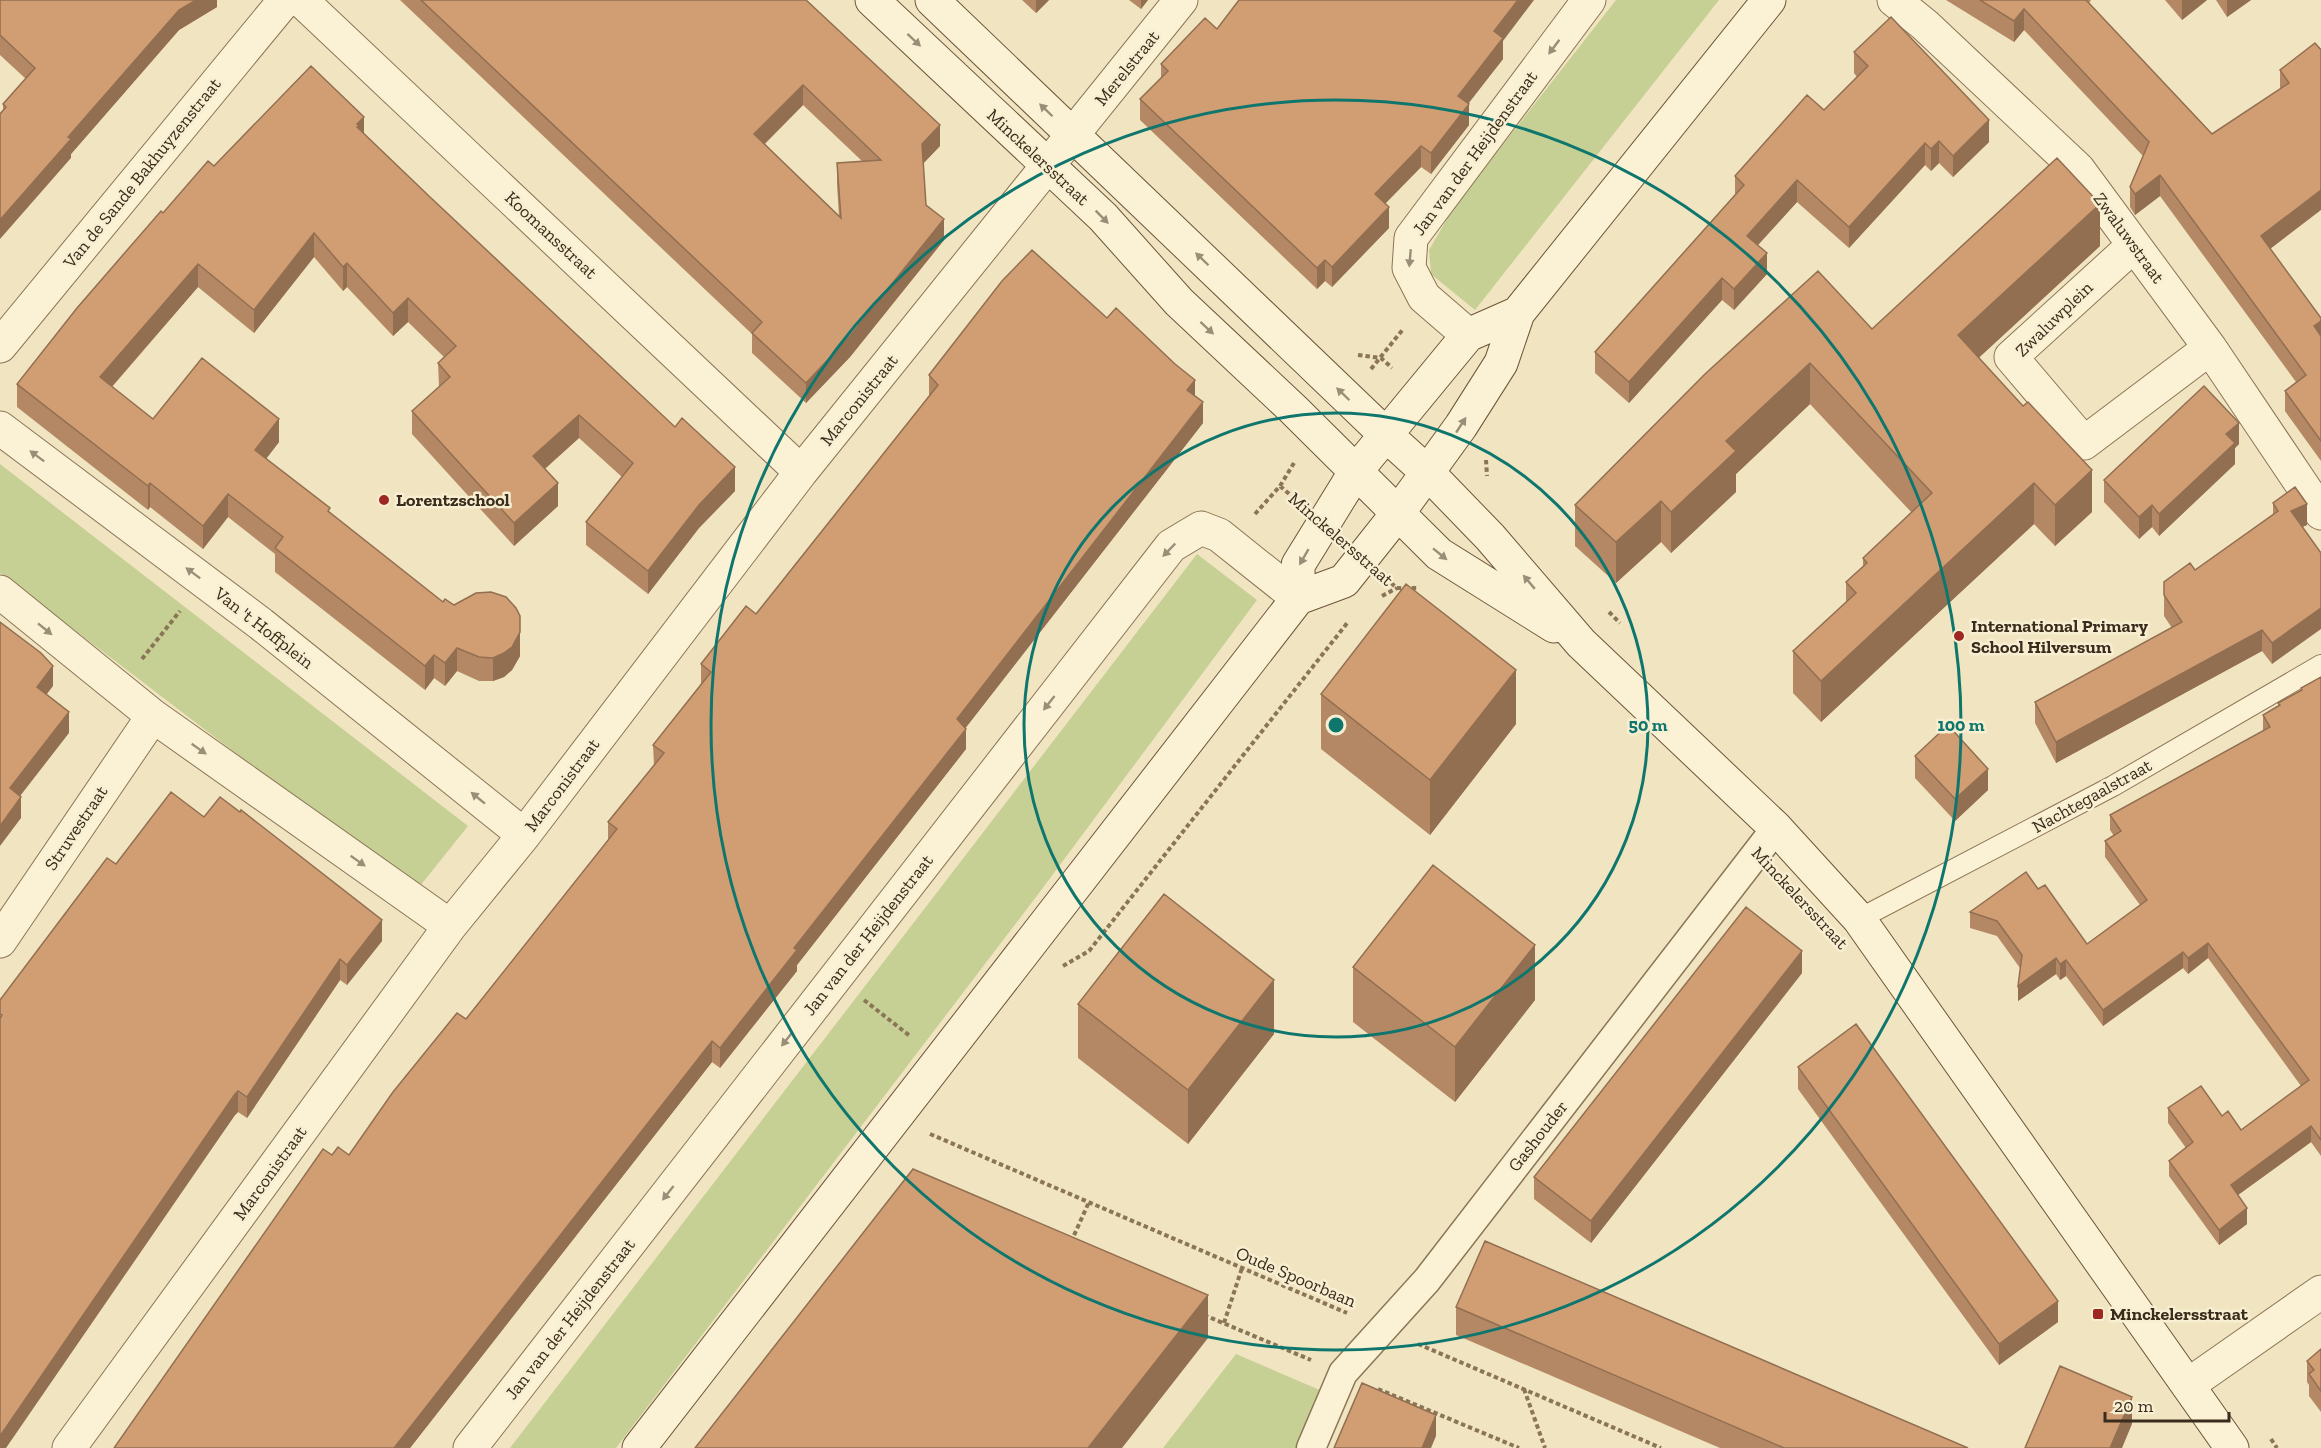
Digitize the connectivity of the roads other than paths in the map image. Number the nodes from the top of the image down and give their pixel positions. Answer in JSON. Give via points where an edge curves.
{"nodes":[{"id":1,"x":285,"y":0,"type":"edge"},
{"id":2,"x":301,"y":0,"type":"edge"},
{"id":3,"x":872,"y":0,"type":"edge"},
{"id":4,"x":932,"y":0,"type":"edge"},
{"id":5,"x":1181,"y":0,"type":"edge"},
{"id":6,"x":1588,"y":0,"type":"edge"},
{"id":7,"x":1769,"y":0,"type":"edge"},
{"id":8,"x":1894,"y":0,"type":"edge"},
{"id":9,"x":1072,"y":135,"type":"junction"},
{"id":10,"x":1047,"y":165,"type":"junction"},
{"id":11,"x":2134,"y":245,"type":"junction"},
{"id":12,"x":1518,"y":313,"type":"junction"},
{"id":13,"x":1468,"y":335,"type":"junction"},
{"id":14,"x":0,"y":346,"type":"edge"},
{"id":15,"x":2210,"y":348,"type":"junction"},
{"id":16,"x":0,"y":428,"type":"edge"},
{"id":17,"x":1385,"y":434,"type":"junction"},
{"id":18,"x":1356,"y":471,"type":"junction"},
{"id":19,"x":801,"y":472,"type":"junction"},
{"id":20,"x":1428,"y":473,"type":"junction"},
{"id":21,"x":1398,"y":513,"type":"junction"},
{"id":22,"x":2321,"y":513,"type":"edge"},
{"id":23,"x":0,"y":592,"type":"edge"},
{"id":24,"x":1298,"y":598,"type":"junction"},
{"id":25,"x":1581,"y":643,"type":"junction"},
{"id":26,"x":2321,"y":665,"type":"edge"},
{"id":27,"x":153,"y":716,"type":"junction"},
{"id":28,"x":1776,"y":828,"type":"junction"},
{"id":29,"x":524,"y":835,"type":"junction"},
{"id":30,"x":1859,"y":919,"type":"junction"},
{"id":31,"x":450,"y":926,"type":"junction"},
{"id":32,"x":0,"y":941,"type":"edge"},
{"id":33,"x":2321,"y":1292,"type":"edge"},
{"id":34,"x":2188,"y":1385,"type":"junction"},
{"id":35,"x":69,"y":1448,"type":"edge"},
{"id":36,"x":470,"y":1448,"type":"edge"},
{"id":37,"x":639,"y":1448,"type":"edge"},
{"id":38,"x":1311,"y":1448,"type":"edge"},
{"id":39,"x":2232,"y":1448,"type":"edge"}],
"edges":[{"from":1,"to":14,"type":"street","name":"Van de Sande Bakhuyzenstraat"},
{"from":2,"to":19,"type":"street","name":"Koomansstraat"},
{"from":3,"to":10,"type":"street","name":"Minckelersstraat","one_way":true},
{"from":9,"to":4,"type":"street","name":"Minckelersstraat","one_way":true},
{"from":5,"to":9,"type":"street","name":"Merelstraat"},
{"from":6,"to":13,"type":"street","name":"Jan van der Heijdenstraat","one_way":true,"via":[[1411,238],[1408,268],[1424,297]]},
{"from":7,"to":12,"type":"street"},
{"from":8,"to":11,"type":"street","name":"Zwaluwstraat","via":[[2078,169]]},
{"from":9,"to":10,"type":"street","name":"Marconistraat"},
{"from":17,"to":9,"type":"street","name":"Minckelersstraat","one_way":true},
{"from":10,"to":18,"type":"street","name":"Minckelersstraat","one_way":true,"via":[[1102,217],[1179,302]]},
{"from":10,"to":19,"type":"street","name":"Marconistraat"},
{"from":11,"to":15,"type":"street","name":"Zwaluwstraat"},
{"from":11,"to":15,"type":"street","name":"Zwaluwplein","via":[[2011,357],[2084,443]]},
{"from":12,"to":13,"type":"street"},
{"from":20,"to":12,"type":"street","one_way":true,"via":[[1500,363]]},
{"from":13,"to":17,"type":"street"},
{"from":15,"to":22,"type":"street","name":"Zwaluwstraat"},
{"from":29,"to":16,"type":"street","name":"Van 't Hoffplein","one_way":true,"via":[[261,624]]},
{"from":17,"to":18,"type":"street"},
{"from":17,"to":20,"type":"street","name":"Minckelersstraat"},
{"from":18,"to":21,"type":"street","name":"Minckelersstraat"},
{"from":18,"to":24,"type":"street","one_way":true,"via":[[1298,565]]},
{"from":19,"to":29,"type":"street","name":"Marconistraat"},
{"from":20,"to":21,"type":"street"},
{"from":25,"to":20,"type":"street","name":"Minckelersstraat","one_way":true,"via":[[1490,537]]},
{"from":21,"to":24,"type":"street","via":[[1344,581]]},
{"from":21,"to":25,"type":"street","name":"Minckelersstraat","one_way":true,"via":[[1439,554]]},
{"from":23,"to":27,"type":"street","one_way":true},
{"from":24,"to":36,"type":"street","name":"Jan van der Heijdenstraat","one_way":true,"via":[[1210,531],[1201,528],[1171,546]]},
{"from":24,"to":37,"type":"street"},
{"from":25,"to":28,"type":"street","name":"Minckelersstraat"},
{"from":26,"to":30,"type":"lane","name":"Nachtegaalstraat","via":[[2113,786]]},
{"from":27,"to":31,"type":"street","one_way":true},
{"from":27,"to":32,"type":"street","name":"Struvestraat"},
{"from":28,"to":30,"type":"street","name":"Minckelersstraat"},
{"from":28,"to":38,"type":"street","name":"Gashouder","via":[[1427,1280],[1343,1374]]},
{"from":29,"to":31,"type":"street","name":"Marconistraat"},
{"from":30,"to":34,"type":"street","name":"Minckelersstraat"},
{"from":31,"to":35,"type":"street","name":"Marconistraat"},
{"from":33,"to":34,"type":"street"},
{"from":34,"to":39,"type":"street","name":"Minckelersstraat"}]}
